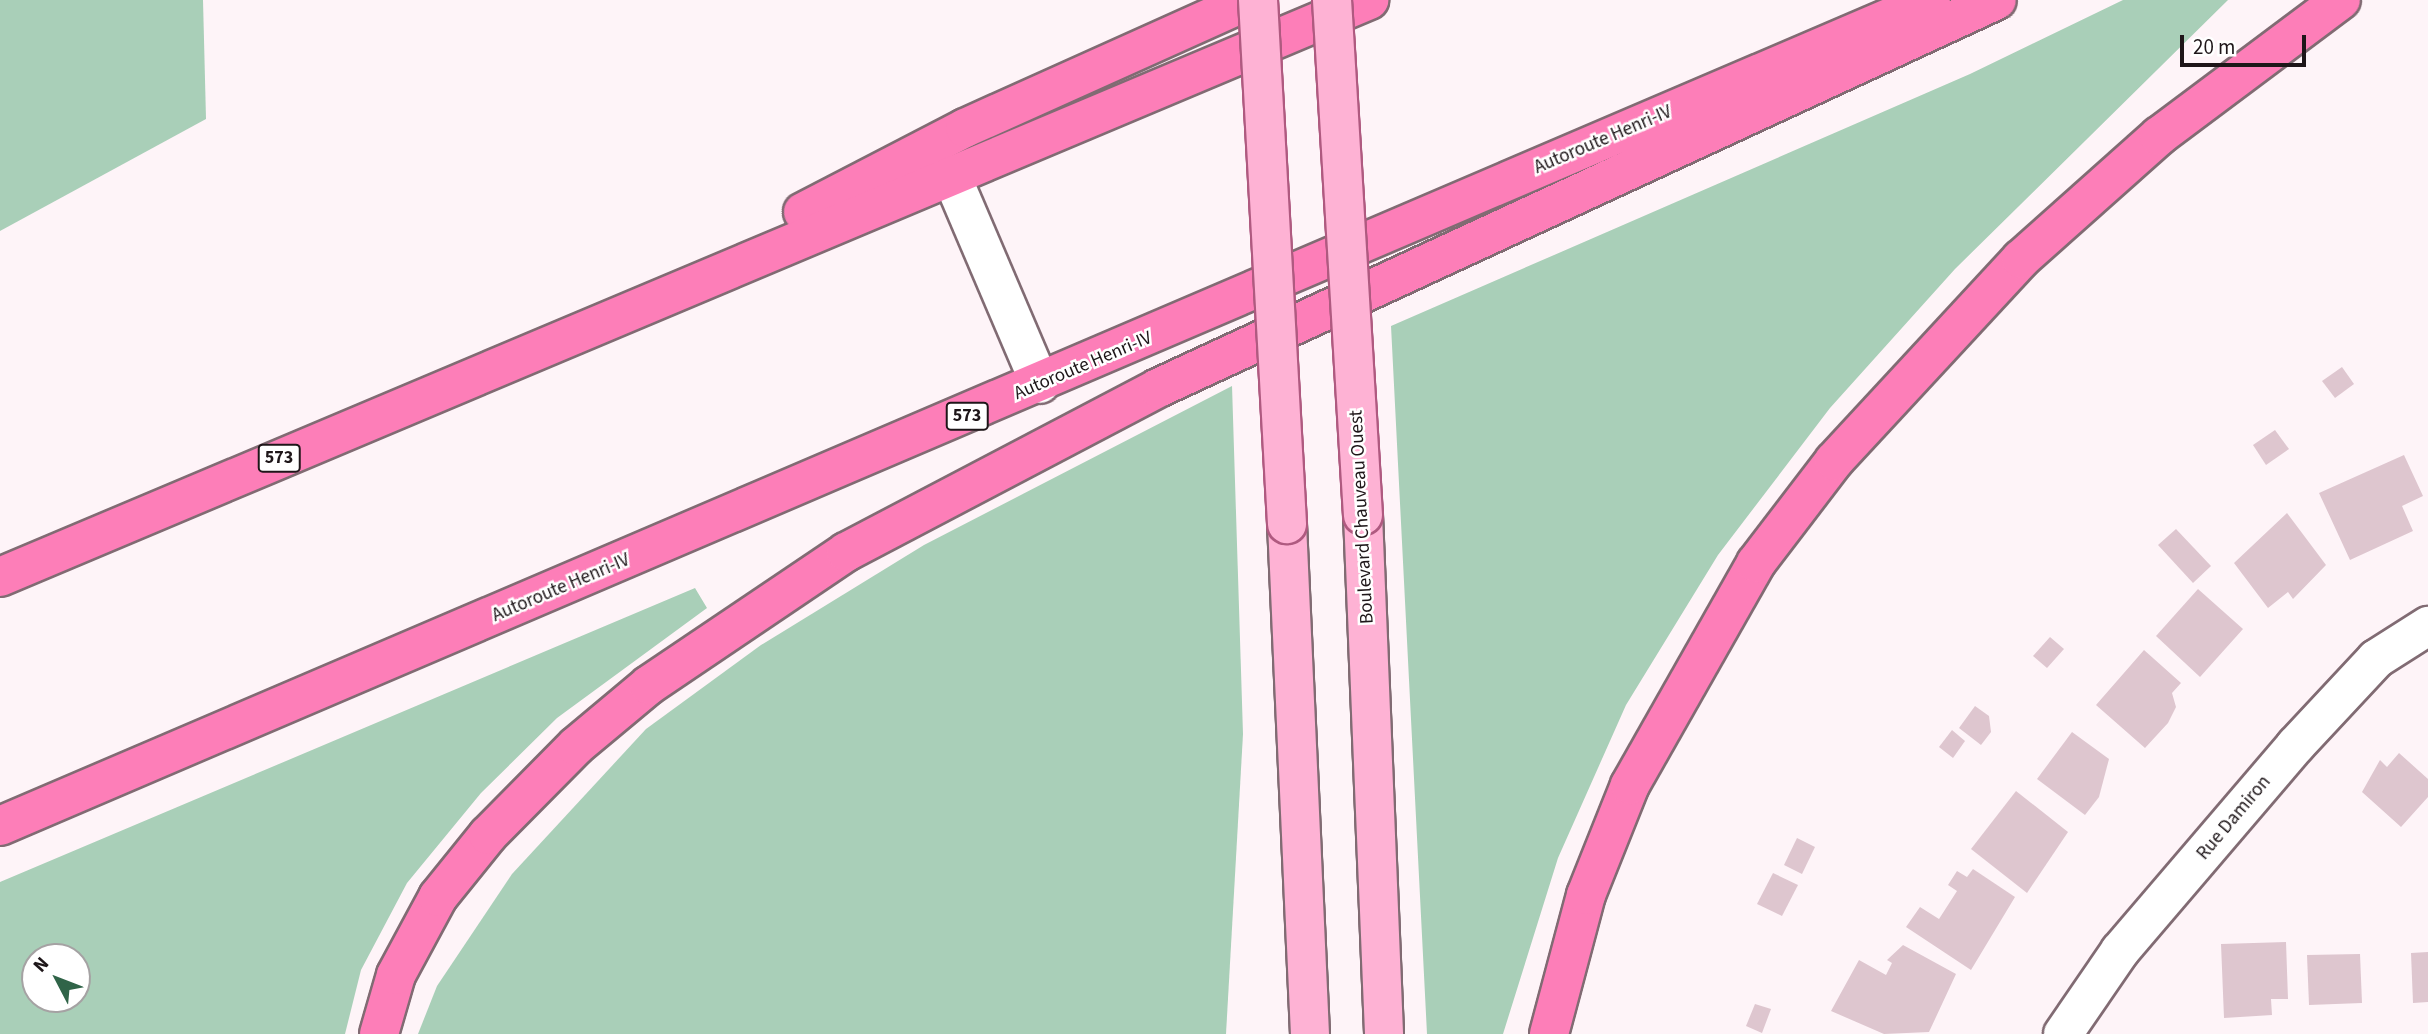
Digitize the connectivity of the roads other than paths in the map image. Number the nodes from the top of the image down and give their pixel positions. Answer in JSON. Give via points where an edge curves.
{"nodes":[{"id":1,"x":1250,"y":0,"type":"edge"},
{"id":2,"x":1258,"y":0,"type":"edge"},
{"id":3,"x":1332,"y":0,"type":"edge"},
{"id":4,"x":1369,"y":0,"type":"edge"},
{"id":5,"x":1931,"y":0,"type":"edge"},
{"id":6,"x":1997,"y":0,"type":"edge"},
{"id":7,"x":2341,"y":0,"type":"edge"},
{"id":8,"x":951,"y":175,"type":"junction"},
{"id":9,"x":558,"y":340,"type":"junction"},
{"id":10,"x":1040,"y":384,"type":"junction"},
{"id":11,"x":0,"y":577,"type":"edge"},
{"id":12,"x":2428,"y":626,"type":"edge"},
{"id":13,"x":0,"y":826,"type":"edge"},
{"id":14,"x":379,"y":1034,"type":"edge"},
{"id":15,"x":1310,"y":1034,"type":"edge"},
{"id":16,"x":1384,"y":1034,"type":"edge"},
{"id":17,"x":1549,"y":1034,"type":"edge"},
{"id":18,"x":2063,"y":1034,"type":"edge"}],
"edges":[{"from":1,"to":9,"type":"highway","via":[[965,128]]},
{"from":2,"to":15,"type":"main road","bridge":true},
{"from":3,"to":16,"type":"main road","name":"Boulevard Chauveau Ouest","bridge":true,"via":[[1363,515]]},
{"from":4,"to":8,"type":"highway","number":"573"},
{"from":5,"to":10,"type":"highway","name":"Autoroute Henri-IV","number":"573"},
{"from":6,"to":14,"type":"highway","via":[[1158,388],[846,552],[771,599],[639,693],[488,835],[438,897],[396,975]]},
{"from":7,"to":17,"type":"highway","via":[[2159,136],[2021,259],[1818,481],[1756,563],[1630,785],[1586,895]]},
{"from":8,"to":9,"type":"highway","number":"573"},
{"from":8,"to":10,"type":"street"},
{"from":9,"to":11,"type":"highway","number":"573"},
{"from":10,"to":13,"type":"highway","name":"Autoroute Henri-IV","number":"573"},
{"from":12,"to":18,"type":"street","name":"Rue Damiron","via":[[2376,659],[2295,746],[2120,951]]}]}
